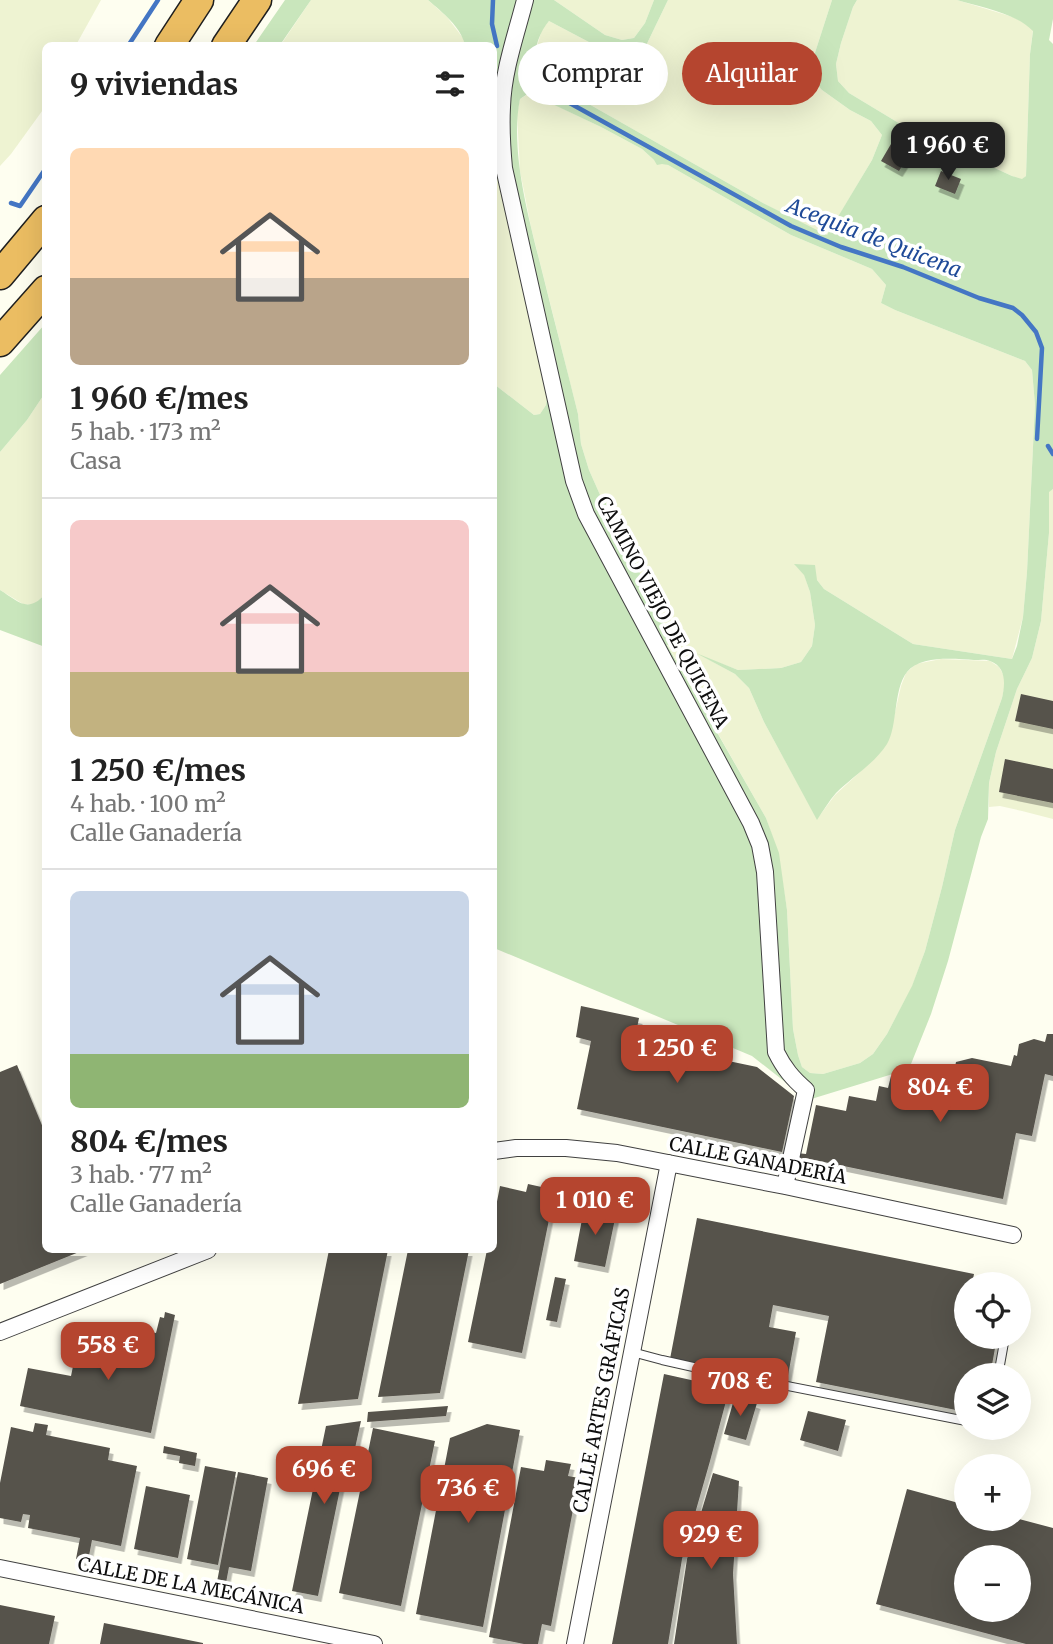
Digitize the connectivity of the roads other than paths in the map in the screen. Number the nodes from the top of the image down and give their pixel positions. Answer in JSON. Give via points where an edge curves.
{"nodes":[{"id":1,"x":199,"y":0,"type":"edge"},
{"id":2,"x":257,"y":0,"type":"edge"},
{"id":3,"x":525,"y":0,"type":"edge"},
{"id":4,"x":172,"y":42,"type":"edge"},
{"id":5,"x":229,"y":42,"type":"edge"},
{"id":6,"x":42,"y":225,"type":"edge"},
{"id":7,"x":0,"y":275,"type":"edge"},
{"id":8,"x":42,"y":295,"type":"edge"},
{"id":9,"x":0,"y":342,"type":"edge"},
{"id":10,"x":497,"y":1151,"type":"edge"},
{"id":11,"x":669,"y":1164,"type":"junction"},
{"id":12,"x":785,"y":1186,"type":"junction"},
{"id":13,"x":1013,"y":1235,"type":"dead end"},
{"id":14,"x":200,"y":1253,"type":"edge"},
{"id":15,"x":0,"y":1332,"type":"edge"},
{"id":16,"x":632,"y":1352,"type":"junction"},
{"id":17,"x":954,"y":1419,"type":"edge"},
{"id":18,"x":0,"y":1568,"type":"edge"},
{"id":19,"x":374,"y":1644,"type":"edge"},
{"id":20,"x":575,"y":1644,"type":"edge"}],
"edges":[{"from":1,"to":4,"type":"highway"},
{"from":2,"to":5,"type":"highway"},
{"from":3,"to":12,"type":"street","name":"CAMINO VIEJO DE QUICENA","via":[[505,76],[504,167],[574,481],[586,514],[760,845],[776,1052],[791,1077],[806,1090]]},
{"from":6,"to":7,"type":"highway"},
{"from":8,"to":9,"type":"highway"},
{"from":10,"to":11,"type":"street","name":"CALLE GANADERÍA","via":[[566,1148]]},
{"from":11,"to":12,"type":"street","name":"CALLE GANADERÍA"},
{"from":11,"to":16,"type":"street","name":"CALLE ARTES GRÁFICAS"},
{"from":12,"to":13,"type":"street","name":"CALLE GANADERÍA"},
{"from":14,"to":15,"type":"street"},
{"from":16,"to":17,"type":"lane"},
{"from":16,"to":20,"type":"street","name":"CALLE ARTES GRÁFICAS"},
{"from":18,"to":19,"type":"street","name":"CALLE DE LA MECÁNICA"}]}
